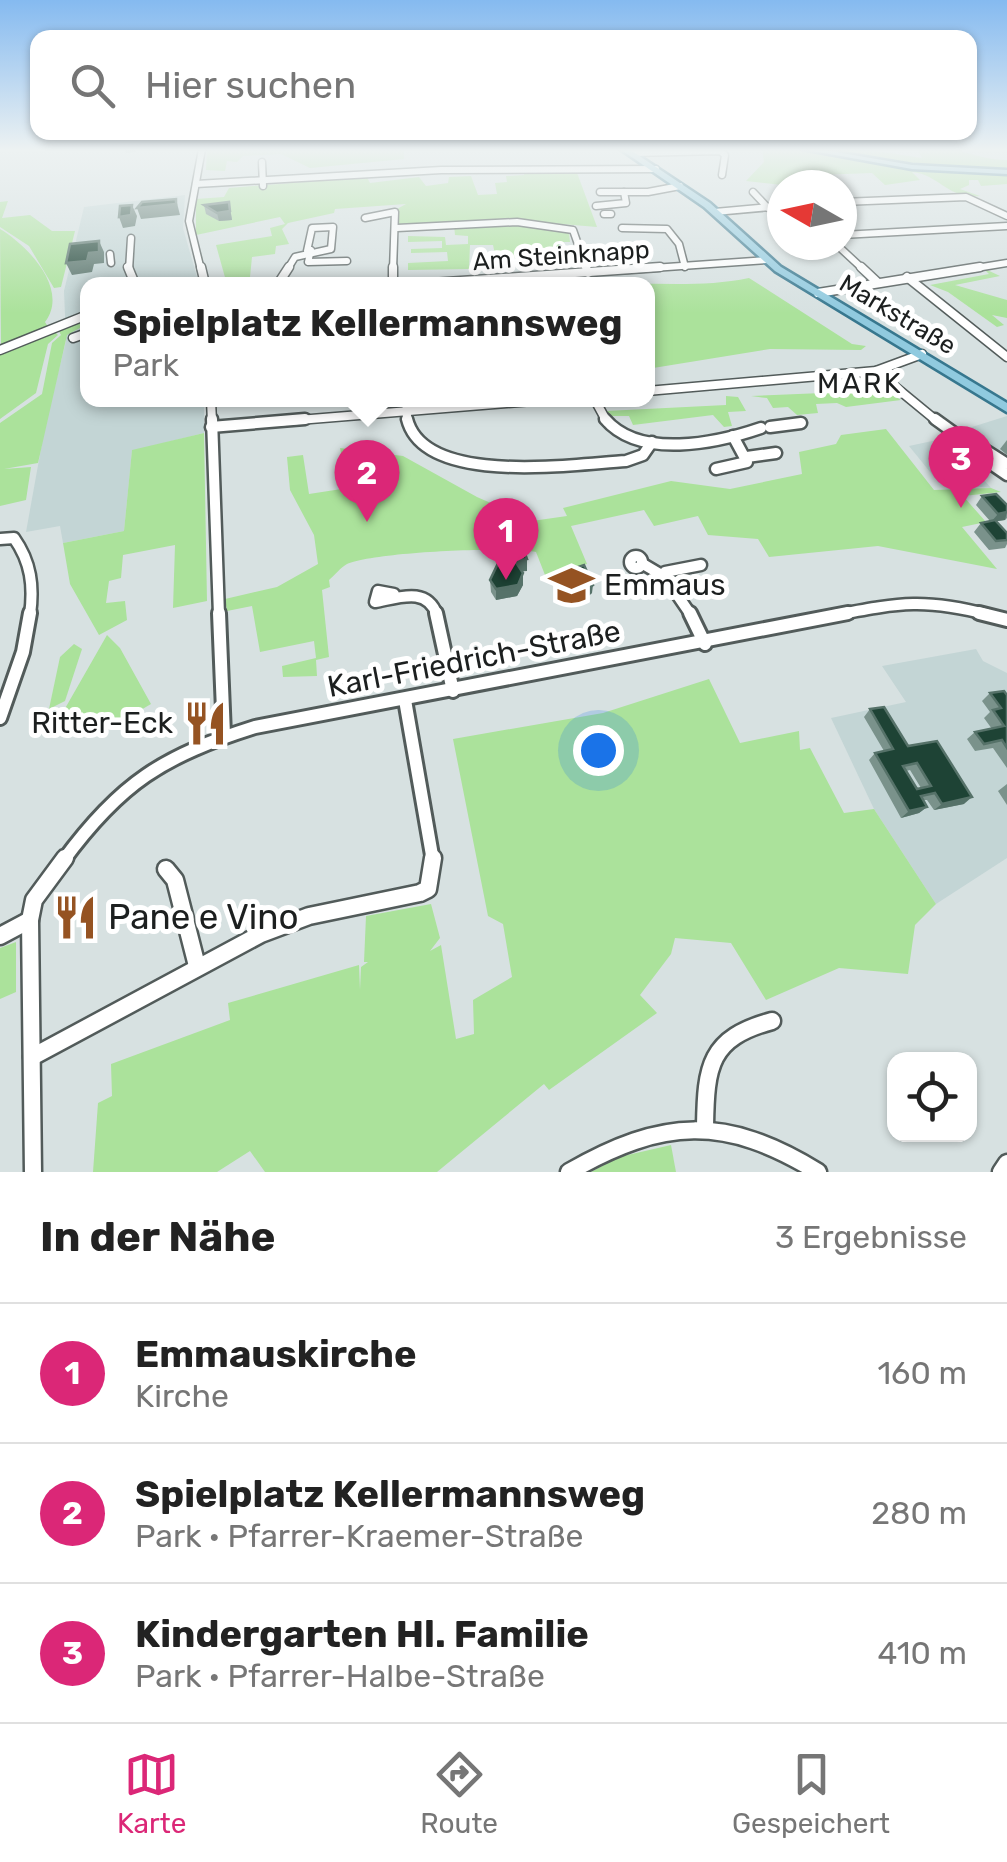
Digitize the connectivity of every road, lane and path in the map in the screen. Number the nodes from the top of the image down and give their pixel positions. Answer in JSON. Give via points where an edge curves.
{"nodes":[{"id":1,"x":192,"y":204,"type":"edge"},
{"id":2,"x":622,"y":204,"type":"edge"},
{"id":3,"x":704,"y":204,"type":"edge"},
{"id":4,"x":767,"y":208,"type":"edge"},
{"id":5,"x":606,"y":211,"type":"dead end"},
{"id":6,"x":715,"y":212,"type":"junction"},
{"id":7,"x":365,"y":218,"type":"dead end"},
{"id":8,"x":1007,"y":226,"type":"edge"},
{"id":9,"x":397,"y":228,"type":"junction"},
{"id":10,"x":622,"y":228,"type":"dead end"},
{"id":11,"x":857,"y":234,"type":"edge"},
{"id":12,"x":131,"y":238,"type":"dead end"},
{"id":13,"x":309,"y":250,"type":"junction"},
{"id":14,"x":766,"y":260,"type":"junction"},
{"id":15,"x":854,"y":260,"type":"edge"},
{"id":16,"x":346,"y":261,"type":"dead end"},
{"id":17,"x":1007,"y":262,"type":"edge"},
{"id":18,"x":992,"y":265,"type":"junction"},
{"id":19,"x":685,"y":266,"type":"junction"},
{"id":20,"x":588,"y":273,"type":"junction"},
{"id":21,"x":132,"y":277,"type":"edge"},
{"id":22,"x":203,"y":277,"type":"edge"},
{"id":23,"x":282,"y":277,"type":"edge"},
{"id":24,"x":394,"y":277,"type":"edge"},
{"id":25,"x":526,"y":277,"type":"edge"},
{"id":26,"x":907,"y":277,"type":"junction"},
{"id":27,"x":1007,"y":278,"type":"edge"},
{"id":28,"x":877,"y":282,"type":"junction"},
{"id":29,"x":818,"y":293,"type":"junction"},
{"id":30,"x":80,"y":318,"type":"edge"},
{"id":31,"x":80,"y":336,"type":"edge"},
{"id":32,"x":73,"y":338,"type":"dead end"},
{"id":33,"x":1007,"y":345,"type":"edge"},
{"id":34,"x":994,"y":348,"type":"junction"},
{"id":35,"x":0,"y":350,"type":"edge"},
{"id":36,"x":922,"y":354,"type":"junction"},
{"id":37,"x":1007,"y":357,"type":"edge"},
{"id":38,"x":876,"y":371,"type":"junction"},
{"id":39,"x":655,"y":390,"type":"edge"},
{"id":40,"x":211,"y":407,"type":"edge"},
{"id":41,"x":448,"y":407,"type":"edge"},
{"id":42,"x":599,"y":407,"type":"edge"},
{"id":43,"x":1007,"y":408,"type":"edge"},
{"id":44,"x":406,"y":410,"type":"junction"},
{"id":45,"x":801,"y":423,"type":"dead end"},
{"id":46,"x":211,"y":427,"type":"junction"},
{"id":47,"x":733,"y":436,"type":"junction"},
{"id":48,"x":956,"y":437,"type":"junction"},
{"id":49,"x":652,"y":442,"type":"junction"},
{"id":50,"x":776,"y":452,"type":"dead end"},
{"id":51,"x":747,"y":458,"type":"junction"},
{"id":52,"x":1007,"y":464,"type":"edge"},
{"id":53,"x":716,"y":469,"type":"dead end"},
{"id":54,"x":1007,"y":476,"type":"edge"},
{"id":55,"x":0,"y":539,"type":"edge"},
{"id":56,"x":643,"y":564,"type":"dead end"},
{"id":57,"x":700,"y":566,"type":"dead end"},
{"id":58,"x":664,"y":572,"type":"junction"},
{"id":59,"x":394,"y":594,"type":"dead end"},
{"id":60,"x":1007,"y":620,"type":"edge"},
{"id":61,"x":705,"y":644,"type":"junction"},
{"id":62,"x":453,"y":691,"type":"junction"},
{"id":63,"x":405,"y":700,"type":"junction"},
{"id":64,"x":0,"y":718,"type":"edge"},
{"id":65,"x":224,"y":735,"type":"junction"},
{"id":66,"x":166,"y":868,"type":"dead end"},
{"id":67,"x":30,"y":920,"type":"junction"},
{"id":68,"x":0,"y":936,"type":"edge"},
{"id":69,"x":196,"y":962,"type":"junction"},
{"id":70,"x":772,"y":1022,"type":"dead end"},
{"id":71,"x":32,"y":1058,"type":"junction"},
{"id":72,"x":705,"y":1126,"type":"junction"},
{"id":73,"x":1007,"y":1163,"type":"edge"},
{"id":74,"x":32,"y":1172,"type":"edge"},
{"id":75,"x":569,"y":1172,"type":"edge"},
{"id":76,"x":818,"y":1172,"type":"edge"},
{"id":77,"x":1002,"y":1172,"type":"edge"}],
"edges":[{"from":1,"to":22,"type":"street","via":[[189,221]]},
{"from":2,"to":5,"type":"street"},
{"from":3,"to":6,"type":"main road","name":"Markstraße"},
{"from":4,"to":6,"type":"street"},
{"from":6,"to":14,"type":"main road","name":"Markstraße"},
{"from":7,"to":9,"type":"street","via":[[396,212]]},
{"from":8,"to":11,"type":"street"},
{"from":9,"to":20,"type":"street","via":[[517,222],[573,230]]},
{"from":9,"to":24,"type":"street"},
{"from":10,"to":19,"type":"street","via":[[667,228]]},
{"from":12,"to":21,"type":"street"},
{"from":13,"to":13,"type":"street","via":[[332,247],[333,227],[312,228]]},
{"from":13,"to":16,"type":"street","via":[[308,262]]},
{"from":13,"to":23,"type":"street"},
{"from":14,"to":19,"type":"street","name":"Am Steinknapp"},
{"from":14,"to":29,"type":"main road","name":"Markstraße"},
{"from":15,"to":28,"type":"street"},
{"from":17,"to":18,"type":"street"},
{"from":18,"to":26,"type":"street"},
{"from":18,"to":27,"type":"street"},
{"from":19,"to":20,"type":"street","name":"Am Steinknapp"},
{"from":20,"to":25,"type":"street","name":"Am Steinknapp"},
{"from":26,"to":28,"type":"street"},
{"from":26,"to":34,"type":"street"},
{"from":28,"to":29,"type":"street"},
{"from":29,"to":36,"type":"main road","name":"Markstraße"},
{"from":30,"to":35,"type":"street"},
{"from":31,"to":32,"type":"street"},
{"from":33,"to":34,"type":"street"},
{"from":34,"to":37,"type":"street"},
{"from":36,"to":38,"type":"street"},
{"from":36,"to":43,"type":"main road","name":"Markstraße"},
{"from":38,"to":39,"type":"street"},
{"from":38,"to":48,"type":"street"},
{"from":40,"to":46,"type":"street"},
{"from":41,"to":44,"type":"street"},
{"from":42,"to":49,"type":"street","via":[[612,427]]},
{"from":44,"to":46,"type":"street"},
{"from":44,"to":49,"type":"street","via":[[420,445],[462,462],[626,461],[643,455]]},
{"from":45,"to":47,"type":"street"},
{"from":46,"to":65,"type":"street"},
{"from":47,"to":49,"type":"street"},
{"from":47,"to":51,"type":"street"},
{"from":48,"to":52,"type":"street"},
{"from":48,"to":54,"type":"street"},
{"from":50,"to":51,"type":"street"},
{"from":51,"to":53,"type":"street"},
{"from":55,"to":64,"type":"street","via":[[14,538],[24,548],[31,601],[20,664]]},
{"from":56,"to":58,"type":"street"},
{"from":57,"to":58,"type":"street"},
{"from":58,"to":61,"type":"street"},
{"from":59,"to":62,"type":"street","via":[[422,597],[434,608]]},
{"from":60,"to":61,"type":"street","name":"Karl-Friedrich-Straße","via":[[908,601]]},
{"from":61,"to":62,"type":"street","name":"Karl-Friedrich-Straße"},
{"from":62,"to":63,"type":"street","name":"Karl-Friedrich-Straße"},
{"from":63,"to":65,"type":"street","name":"Karl-Friedrich-Straße"},
{"from":63,"to":69,"type":"street","via":[[434,867],[428,889],[412,898],[310,915]]},
{"from":65,"to":67,"type":"street","name":"Karl-Friedrich-Straße","via":[[160,763],[114,797],[42,888]]},
{"from":66,"to":69,"type":"street"},
{"from":67,"to":68,"type":"street"},
{"from":67,"to":71,"type":"street"},
{"from":69,"to":71,"type":"street"},
{"from":70,"to":72,"type":"street","via":[[741,1028],[714,1054]]},
{"from":71,"to":74,"type":"street"},
{"from":72,"to":75,"type":"street","via":[[635,1140]]},
{"from":72,"to":76,"type":"street","via":[[768,1142]]},
{"from":73,"to":77,"type":"street"}]}
